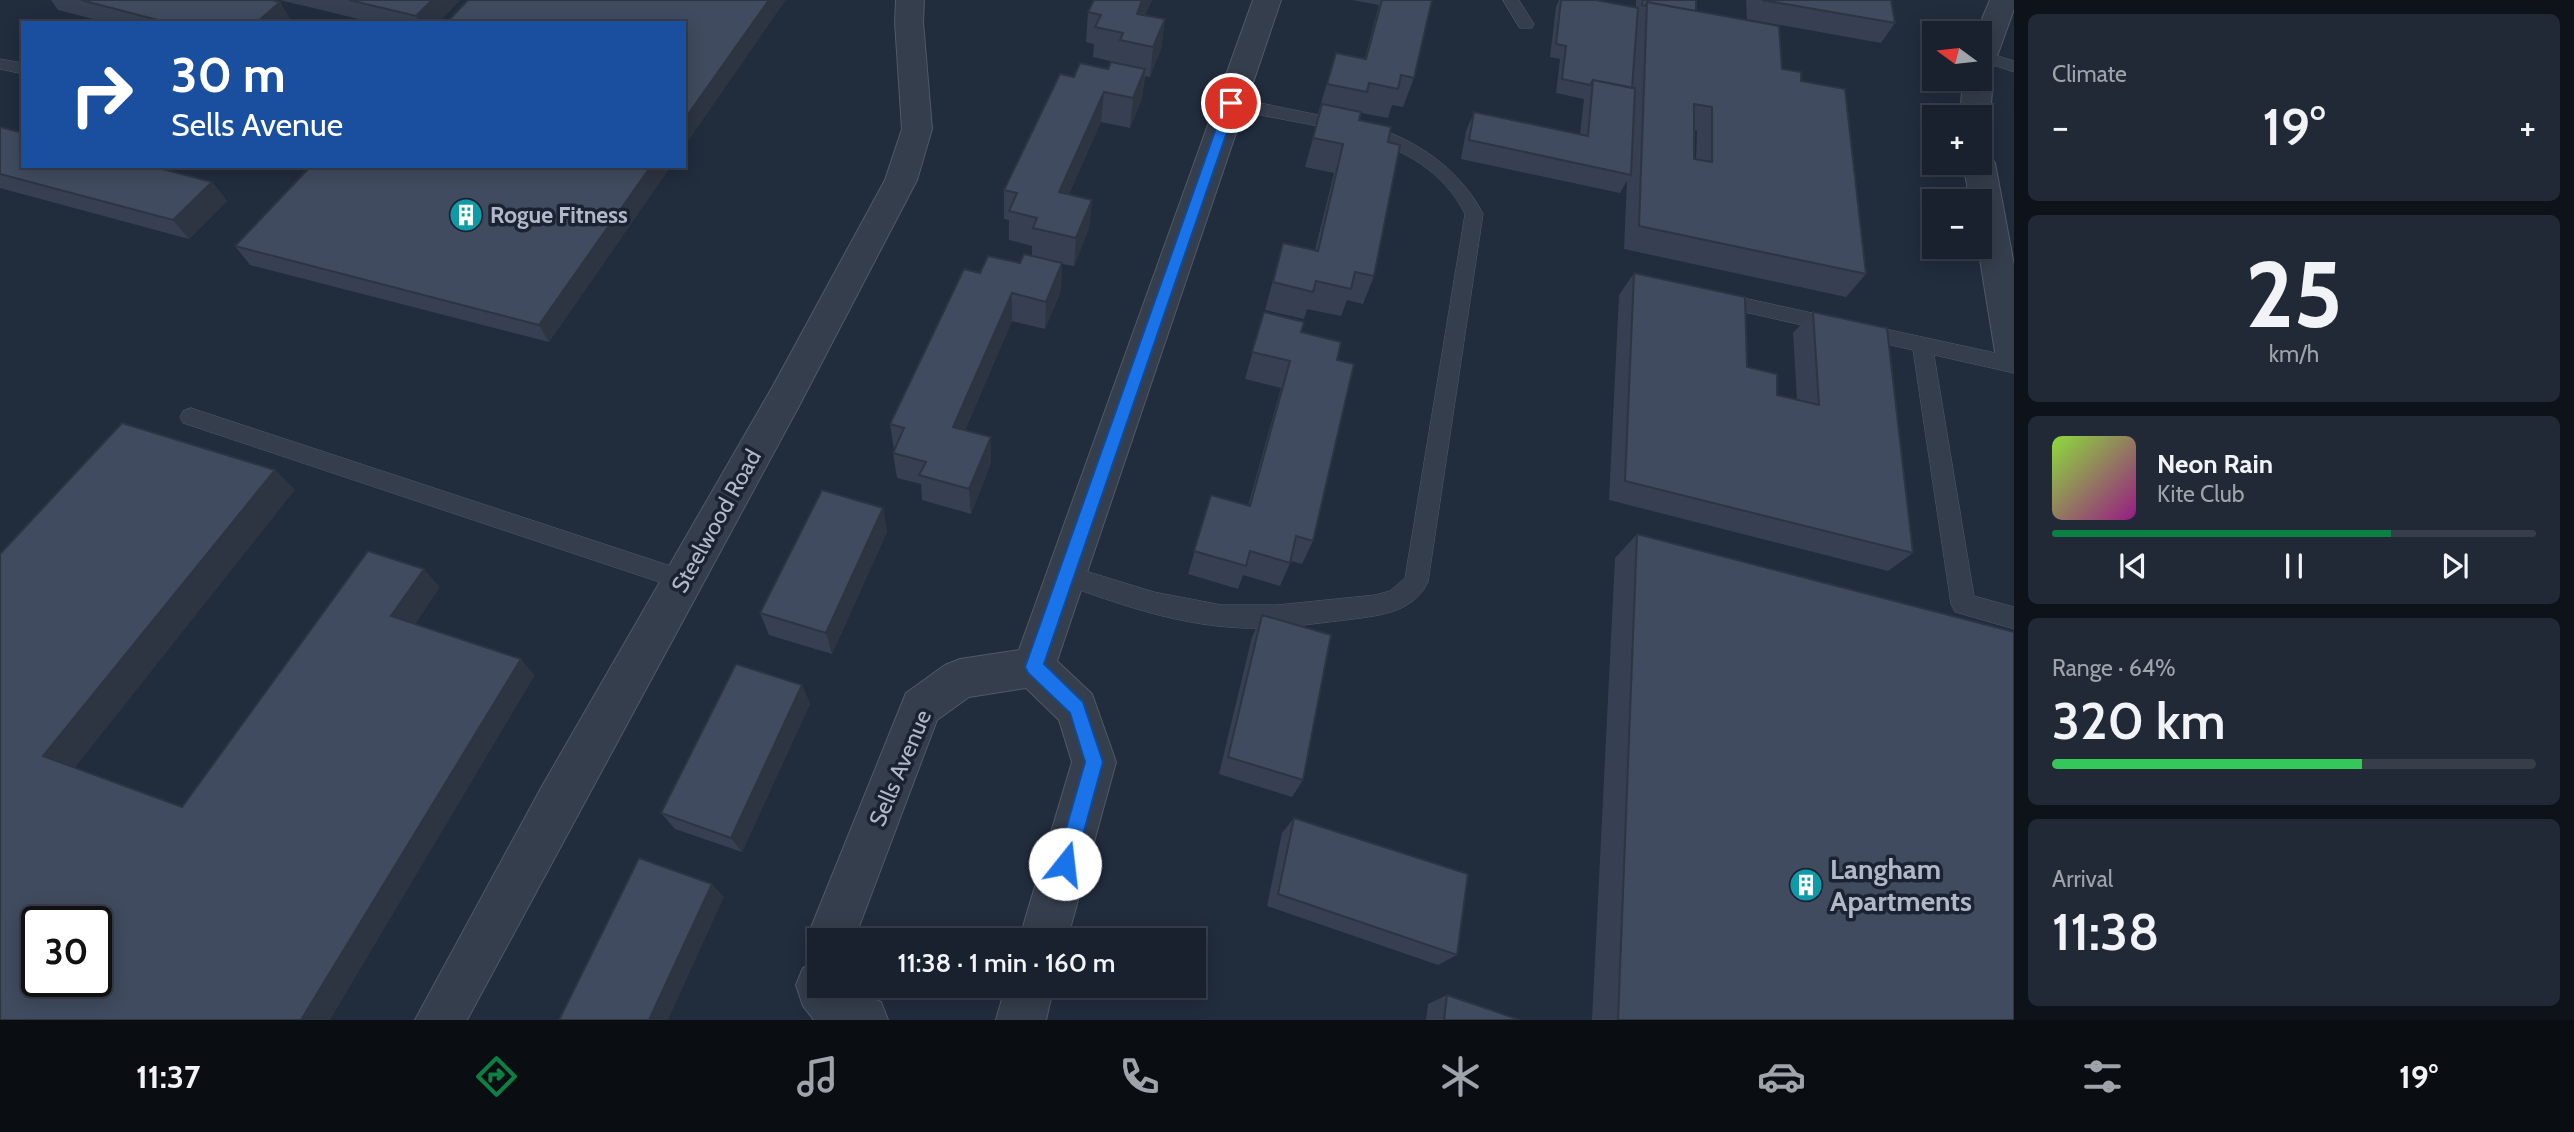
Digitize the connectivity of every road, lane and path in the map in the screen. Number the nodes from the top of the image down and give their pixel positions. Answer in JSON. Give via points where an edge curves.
{"nodes":[{"id":1,"x":910,"y":0,"type":"edge"},
{"id":2,"x":1267,"y":0,"type":"edge"},
{"id":3,"x":1511,"y":0,"type":"edge"},
{"id":4,"x":2004,"y":0,"type":"edge"},
{"id":5,"x":1526,"y":24,"type":"dead end"},
{"id":6,"x":1992,"y":34,"type":"edge"},
{"id":7,"x":0,"y":64,"type":"edge"},
{"id":8,"x":2014,"y":67,"type":"edge"},
{"id":9,"x":1992,"y":68,"type":"edge"},
{"id":10,"x":21,"y":69,"type":"edge"},
{"id":11,"x":1231,"y":103,"type":"junction"},
{"id":12,"x":1981,"y":175,"type":"edge"},
{"id":13,"x":1701,"y":296,"type":"edge"},
{"id":14,"x":1923,"y":344,"type":"junction"},
{"id":15,"x":2014,"y":358,"type":"edge"},
{"id":16,"x":2014,"y":365,"type":"edge"},
{"id":17,"x":191,"y":418,"type":"dead end"},
{"id":18,"x":1066,"y":575,"type":"junction"},
{"id":19,"x":682,"y":580,"type":"junction"},
{"id":20,"x":2014,"y":618,"type":"edge"},
{"id":21,"x":1034,"y":667,"type":"junction"},
{"id":22,"x":835,"y":928,"type":"edge"},
{"id":23,"x":1046,"y":928,"type":"edge"},
{"id":24,"x":827,"y":998,"type":"edge"},
{"id":25,"x":1027,"y":998,"type":"edge"},
{"id":26,"x":440,"y":1020,"type":"edge"},
{"id":27,"x":863,"y":1020,"type":"edge"},
{"id":28,"x":1021,"y":1020,"type":"edge"}],
"edges":[{"from":1,"to":19,"type":"street","name":"Steelwood Road","via":[[917,129],[901,180]]},
{"from":2,"to":11,"type":"street"},
{"from":3,"to":5,"type":"lane"},
{"from":4,"to":6,"type":"street"},
{"from":7,"to":10,"type":"lane"},
{"from":8,"to":9,"type":"lane"},
{"from":11,"to":18,"type":"street"},
{"from":11,"to":18,"type":"lane","via":[[1367,131],[1422,158],[1468,197],[1474,214],[1416,582],[1396,602],[1247,617],[1148,602]]},
{"from":12,"to":15,"type":"street"},
{"from":13,"to":14,"type":"lane"},
{"from":14,"to":16,"type":"lane"},
{"from":14,"to":20,"type":"lane","via":[[1963,604]]},
{"from":17,"to":19,"type":"lane"},
{"from":18,"to":21,"type":"street"},
{"from":19,"to":26,"type":"street","name":"Steelwood Road"},
{"from":21,"to":22,"type":"street","name":"Sells Avenue","via":[[960,679],[921,706]]},
{"from":21,"to":23,"type":"street","via":[[1077,708],[1094,762]]},
{"from":24,"to":27,"type":"street","via":[[838,1011]]},
{"from":25,"to":28,"type":"street"}]}
